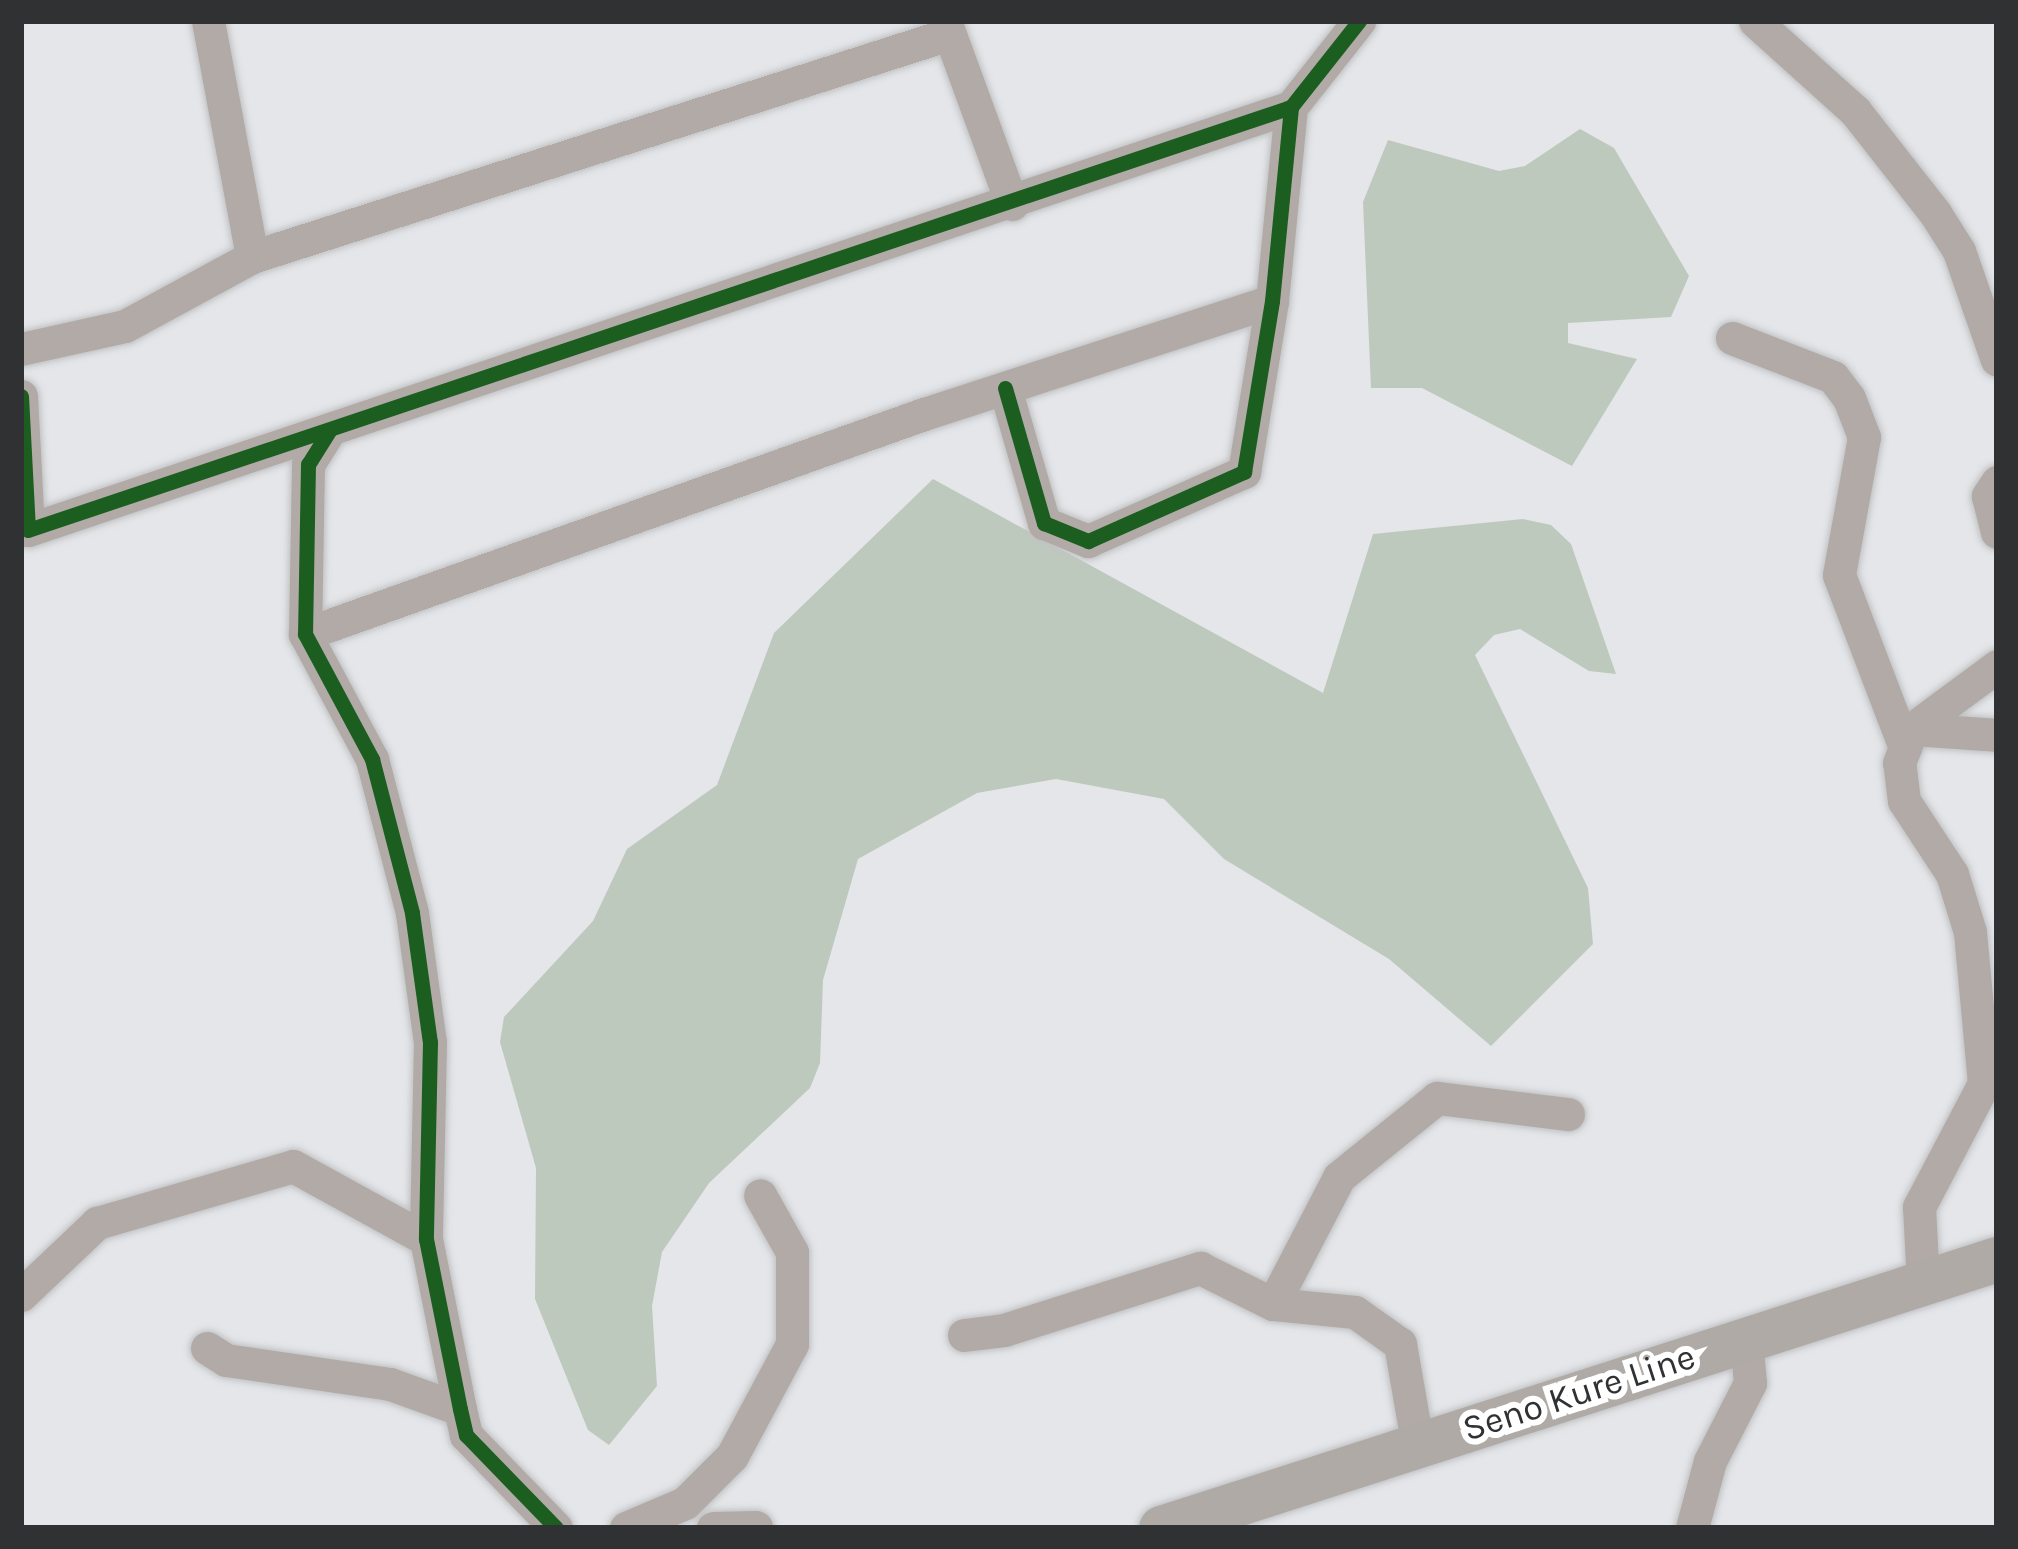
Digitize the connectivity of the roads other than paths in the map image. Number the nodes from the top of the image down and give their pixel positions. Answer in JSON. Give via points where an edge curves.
{"nodes":[{"id":1,"x":208,"y":21,"type":"edge"},
{"id":2,"x":1360,"y":21,"type":"edge"},
{"id":3,"x":1755,"y":21,"type":"edge"},
{"id":4,"x":947,"y":27,"type":"edge"},
{"id":5,"x":1291,"y":106,"type":"junction"},
{"id":6,"x":1012,"y":204,"type":"junction"},
{"id":7,"x":252,"y":257,"type":"junction"},
{"id":8,"x":1272,"y":301,"type":"junction"},
{"id":9,"x":1732,"y":338,"type":"dead end"},
{"id":10,"x":21,"y":349,"type":"edge"},
{"id":11,"x":1997,"y":360,"type":"edge"},
{"id":12,"x":1005,"y":388,"type":"junction"},
{"id":13,"x":21,"y":396,"type":"edge"},
{"id":14,"x":329,"y":431,"type":"junction"},
{"id":15,"x":1997,"y":482,"type":"edge"},
{"id":16,"x":1997,"y":532,"type":"edge"},
{"id":17,"x":305,"y":634,"type":"junction"},
{"id":18,"x":1997,"y":666,"type":"edge"},
{"id":19,"x":1997,"y":735,"type":"edge"},
{"id":20,"x":1908,"y":738,"type":"junction"},
{"id":21,"x":1568,"y":1114,"type":"dead end"},
{"id":22,"x":760,"y":1195,"type":"dead end"},
{"id":23,"x":427,"y":1239,"type":"junction"},
{"id":24,"x":1997,"y":1259,"type":"edge"},
{"id":25,"x":1923,"y":1283,"type":"junction"},
{"id":26,"x":21,"y":1295,"type":"edge"},
{"id":27,"x":1273,"y":1304,"type":"junction"},
{"id":28,"x":964,"y":1335,"type":"dead end"},
{"id":29,"x":1746,"y":1338,"type":"junction"},
{"id":30,"x":207,"y":1348,"type":"dead end"},
{"id":31,"x":460,"y":1409,"type":"junction"},
{"id":32,"x":1418,"y":1447,"type":"junction"},
{"id":33,"x":756,"y":1527,"type":"edge"},
{"id":34,"x":556,"y":1528,"type":"edge"},
{"id":35,"x":626,"y":1528,"type":"edge"},
{"id":36,"x":713,"y":1528,"type":"edge"},
{"id":37,"x":1161,"y":1528,"type":"edge"},
{"id":38,"x":1692,"y":1528,"type":"edge"}],
"edges":[{"from":1,"to":7,"type":"street"},
{"from":2,"to":5,"type":"street"},
{"from":3,"to":11,"type":"street","via":[[1855,110],[1935,213],[1959,251]]},
{"from":4,"to":6,"type":"street"},
{"from":4,"to":7,"type":"street"},
{"from":5,"to":6,"type":"street"},
{"from":5,"to":8,"type":"street"},
{"from":6,"to":14,"type":"street"},
{"from":7,"to":10,"type":"street","via":[[125,326]]},
{"from":8,"to":12,"type":"street"},
{"from":8,"to":12,"type":"street","via":[[1244,472],[1088,541],[1044,523]]},
{"from":9,"to":20,"type":"street","via":[[1833,377],[1849,398],[1864,437],[1839,575]]},
{"from":12,"to":17,"type":"street"},
{"from":13,"to":14,"type":"street","via":[[28,530]]},
{"from":14,"to":17,"type":"street","via":[[308,464]]},
{"from":15,"to":16,"type":"street","via":[[1988,496]]},
{"from":17,"to":23,"type":"street","via":[[372,759],[412,913],[430,1042]]},
{"from":18,"to":20,"type":"street"},
{"from":19,"to":20,"type":"street"},
{"from":20,"to":25,"type":"street","via":[[1904,801],[1952,874],[1970,932],[1984,1083],[1918,1207]]},
{"from":21,"to":27,"type":"street","via":[[1437,1098],[1340,1177]]},
{"from":22,"to":35,"type":"street","via":[[791,1252],[792,1344],[732,1456],[685,1503]]},
{"from":23,"to":26,"type":"street","via":[[292,1166],[97,1223]]},
{"from":23,"to":31,"type":"street"},
{"from":24,"to":25,"type":"main road","name":"Seno Kure Line"},
{"from":25,"to":29,"type":"main road","name":"Seno Kure Line"},
{"from":27,"to":28,"type":"street","via":[[1200,1268],[1186,1269],[1004,1330]]},
{"from":27,"to":32,"type":"street","via":[[1355,1312],[1400,1344]]},
{"from":29,"to":32,"type":"main road","name":"Seno Kure Line"},
{"from":29,"to":38,"type":"street","via":[[1750,1383],[1711,1461]]},
{"from":30,"to":31,"type":"street","via":[[226,1360],[390,1384]]},
{"from":31,"to":34,"type":"street","via":[[466,1435]]},
{"from":32,"to":37,"type":"main road","name":"Seno Kure Line"},
{"from":33,"to":36,"type":"street"}]}
